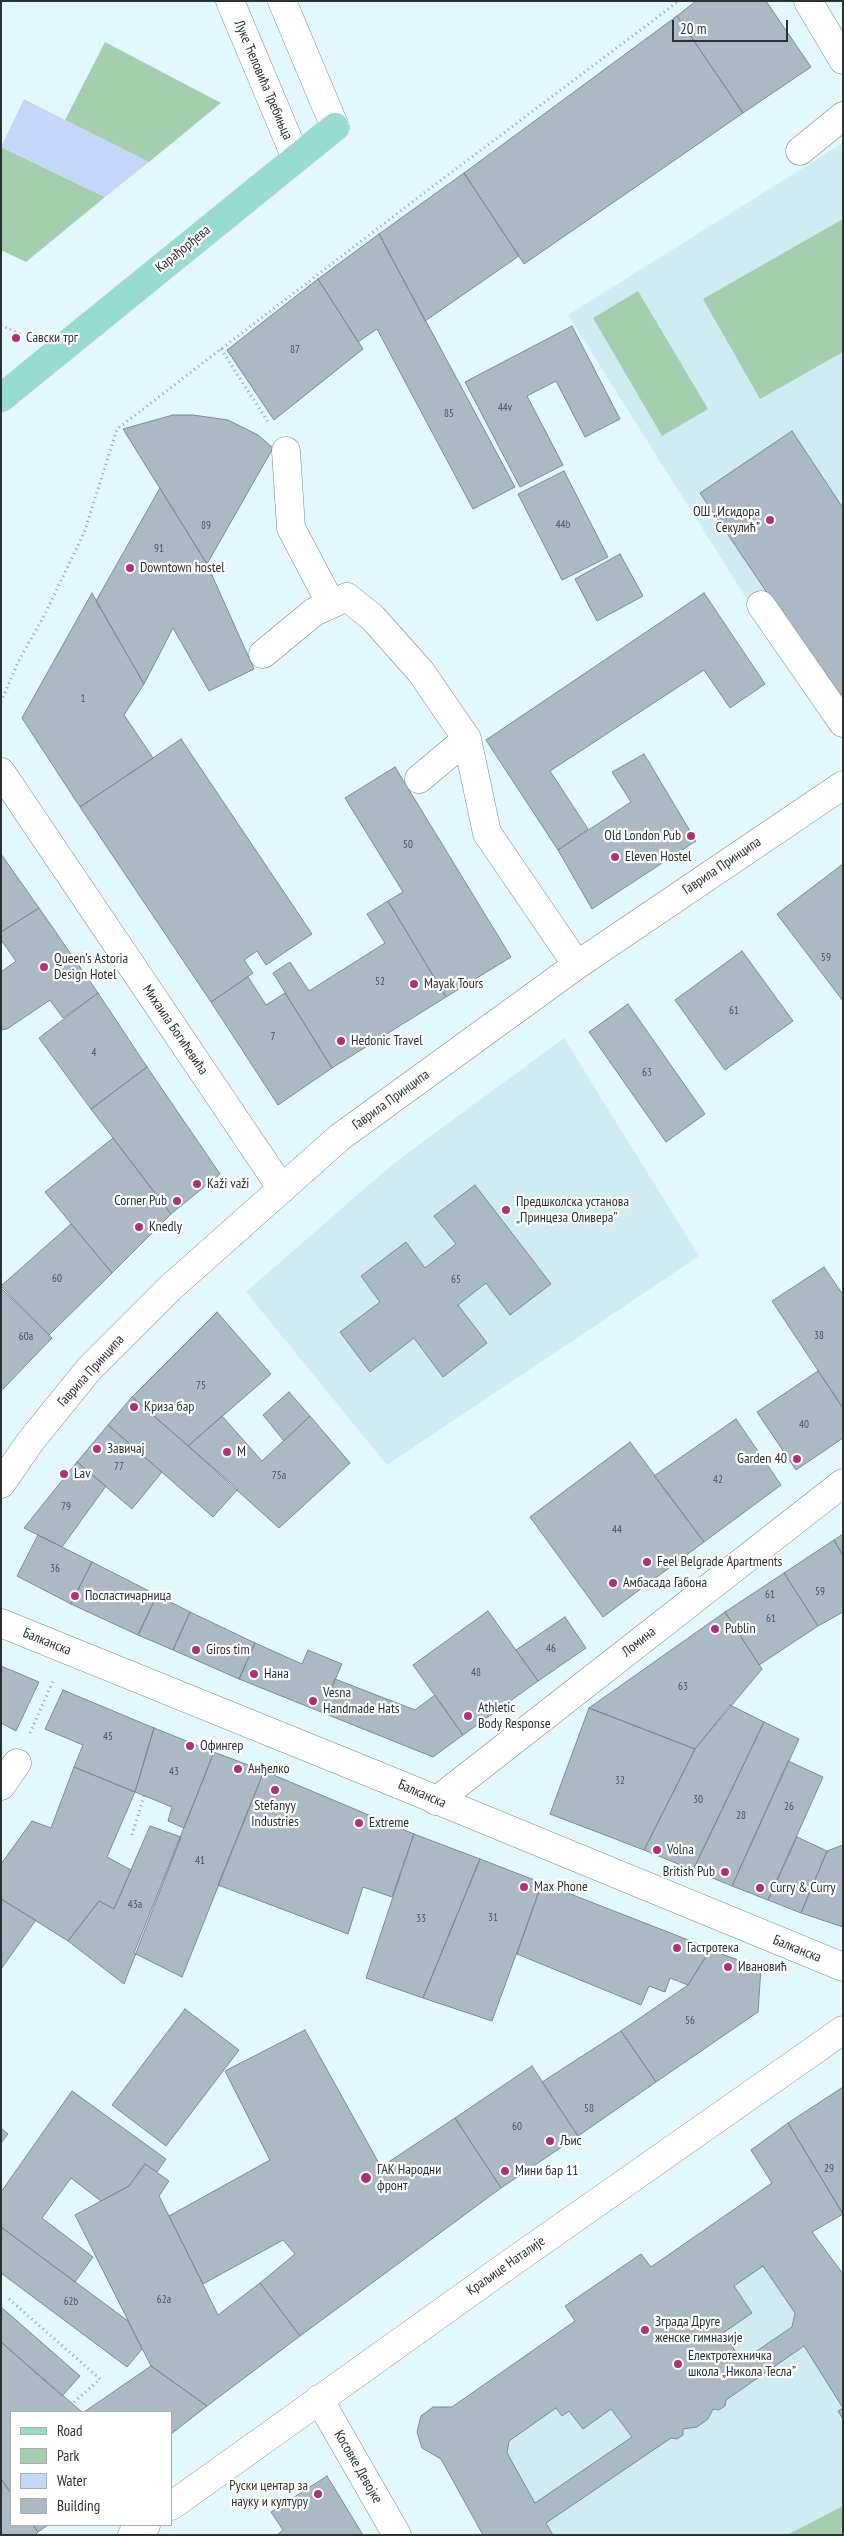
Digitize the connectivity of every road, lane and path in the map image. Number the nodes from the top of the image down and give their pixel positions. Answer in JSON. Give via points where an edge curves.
{"nodes":[{"id":1,"x":230,"y":1,"type":"edge"},
{"id":2,"x":282,"y":1,"type":"edge"},
{"id":3,"x":679,"y":1,"type":"edge"},
{"id":4,"x":808,"y":1,"type":"edge"},
{"id":5,"x":843,"y":60,"type":"edge"},
{"id":6,"x":843,"y":116,"type":"edge"},
{"id":7,"x":336,"y":127,"type":"joint"},
{"id":8,"x":800,"y":150,"type":"dead end"},
{"id":9,"x":296,"y":158,"type":"junction"},
{"id":10,"x":1,"y":325,"type":"edge"},
{"id":11,"x":22,"y":335,"type":"dead end"},
{"id":12,"x":221,"y":349,"type":"junction"},
{"id":13,"x":1,"y":398,"type":"edge"},
{"id":14,"x":286,"y":451,"type":"joint"},
{"id":15,"x":331,"y":604,"type":"junction"},
{"id":16,"x":761,"y":605,"type":"dead end"},
{"id":17,"x":263,"y":654,"type":"dead end"},
{"id":18,"x":1,"y":702,"type":"edge"},
{"id":19,"x":843,"y":723,"type":"edge"},
{"id":20,"x":467,"y":739,"type":"junction"},
{"id":21,"x":1,"y":772,"type":"edge"},
{"id":22,"x":419,"y":779,"type":"dead end"},
{"id":23,"x":843,"y":785,"type":"edge"},
{"id":24,"x":576,"y":965,"type":"junction"},
{"id":25,"x":282,"y":1189,"type":"junction"},
{"id":26,"x":843,"y":1483,"type":"edge"},
{"id":27,"x":1,"y":1484,"type":"edge"},
{"id":28,"x":1,"y":1623,"type":"edge"},
{"id":29,"x":54,"y":1677,"type":"dead end"},
{"id":30,"x":17,"y":1763,"type":"joint"},
{"id":31,"x":1,"y":1786,"type":"edge"},
{"id":32,"x":144,"y":1796,"type":"dead end"},
{"id":33,"x":436,"y":1800,"type":"junction"},
{"id":34,"x":132,"y":1835,"type":"dead end"},
{"id":35,"x":843,"y":1967,"type":"edge"},
{"id":36,"x":843,"y":2030,"type":"edge"},
{"id":37,"x":9,"y":2299,"type":"dead end"},
{"id":38,"x":319,"y":2399,"type":"junction"},
{"id":39,"x":72,"y":2404,"type":"dead end"},
{"id":40,"x":172,"y":2505,"type":"edge"},
{"id":41,"x":145,"y":2526,"type":"edge"},
{"id":42,"x":132,"y":2535,"type":"edge"},
{"id":43,"x":397,"y":2535,"type":"edge"}],
"edges":[{"from":1,"to":9,"type":"street","name":"Луке Ћеловића Требињца"},
{"from":2,"to":7,"type":"street"},
{"from":3,"to":12,"type":"path"},
{"from":4,"to":5,"type":"street"},
{"from":6,"to":8,"type":"street"},
{"from":7,"to":9,"type":"main road","name":"Карађорђева"},
{"from":9,"to":13,"type":"main road","name":"Карађорђева"},
{"from":10,"to":11,"type":"path"},
{"from":12,"to":14,"type":"path"},
{"from":12,"to":18,"type":"path","via":[[117,429],[84,533]]},
{"from":14,"to":15,"type":"street","via":[[291,528]]},
{"from":15,"to":17,"type":"street","via":[[314,612]]},
{"from":15,"to":20,"type":"street","via":[[346,597],[373,618],[421,672]]},
{"from":16,"to":19,"type":"street"},
{"from":20,"to":22,"type":"street"},
{"from":20,"to":24,"type":"street","via":[[487,833]]},
{"from":21,"to":25,"type":"street","name":"Михаила Богићевића"},
{"from":23,"to":24,"type":"street","name":"Гаврила Принципа"},
{"from":24,"to":25,"type":"street","name":"Гаврила Принципа","via":[[340,1137]]},
{"from":25,"to":27,"type":"street","name":"Гаврила Принципа","via":[[169,1289],[89,1369]]},
{"from":26,"to":33,"type":"street","name":"Ломина"},
{"from":28,"to":33,"type":"street","name":"Балканска"},
{"from":29,"to":30,"type":"path"},
{"from":30,"to":31,"type":"street"},
{"from":32,"to":34,"type":"path"},
{"from":33,"to":35,"type":"street","name":"Балканска"},
{"from":36,"to":38,"type":"street","name":"Краљице Наталије"},
{"from":37,"to":39,"type":"path","via":[[100,2379]]},
{"from":38,"to":40,"type":"street","name":"Краљице Наталије"},
{"from":38,"to":43,"type":"street","name":"Косовке Девојке"},
{"from":41,"to":42,"type":"street"}]}
